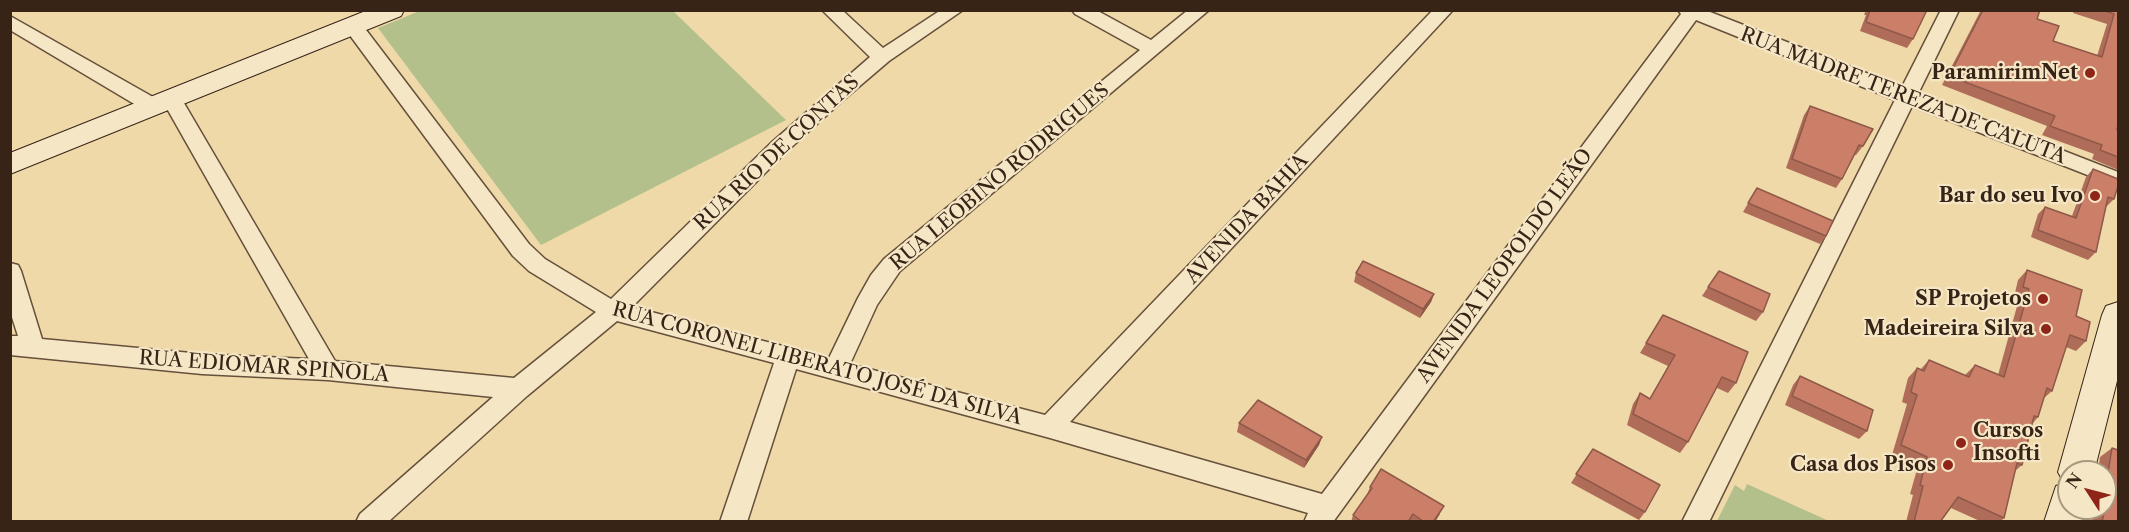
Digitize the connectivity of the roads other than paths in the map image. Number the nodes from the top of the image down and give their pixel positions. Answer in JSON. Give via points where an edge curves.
{"nodes":[{"id":1,"x":392,"y":10,"type":"edge"},
{"id":2,"x":831,"y":10,"type":"edge"},
{"id":3,"x":954,"y":10,"type":"edge"},
{"id":4,"x":1082,"y":10,"type":"edge"},
{"id":5,"x":1200,"y":10,"type":"edge"},
{"id":6,"x":1444,"y":10,"type":"edge"},
{"id":7,"x":1950,"y":10,"type":"edge"},
{"id":8,"x":1691,"y":11,"type":"edge"},
{"id":9,"x":10,"y":22,"type":"edge"},
{"id":10,"x":353,"y":26,"type":"junction"},
{"id":11,"x":1153,"y":50,"type":"junction"},
{"id":12,"x":882,"y":57,"type":"junction"},
{"id":13,"x":1906,"y":97,"type":"junction"},
{"id":14,"x":162,"y":102,"type":"junction"},
{"id":15,"x":10,"y":164,"type":"edge"},
{"id":16,"x":2118,"y":180,"type":"edge"},
{"id":17,"x":10,"y":271,"type":"edge"},
{"id":18,"x":613,"y":310,"type":"junction"},
{"id":19,"x":2118,"y":315,"type":"edge"},
{"id":20,"x":22,"y":346,"type":"edge"},
{"id":21,"x":788,"y":358,"type":"junction"},
{"id":22,"x":328,"y":370,"type":"junction"},
{"id":23,"x":835,"y":371,"type":"junction"},
{"id":24,"x":518,"y":389,"type":"junction"},
{"id":25,"x":1050,"y":427,"type":"junction"},
{"id":26,"x":2079,"y":460,"type":"edge"},
{"id":27,"x":1322,"y":514,"type":"edge"},
{"id":28,"x":369,"y":522,"type":"edge"},
{"id":29,"x":733,"y":522,"type":"edge"},
{"id":30,"x":1695,"y":522,"type":"edge"}],
"edges":[{"from":1,"to":10,"type":"street"},
{"from":2,"to":12,"type":"street"},
{"from":3,"to":12,"type":"street","name":"RUA RIO DE CONTAS"},
{"from":4,"to":11,"type":"street"},
{"from":5,"to":11,"type":"street","name":"RUA LEOBINO RODRIGUES"},
{"from":6,"to":25,"type":"street","name":"AVENIDA BAHIA"},
{"from":7,"to":13,"type":"street"},
{"from":8,"to":13,"type":"street","name":"RUA MADRE TEREZA DE CALUTA"},
{"from":8,"to":27,"type":"street","name":"AVENIDA LEOPOLDO LEÃO"},
{"from":9,"to":14,"type":"street"},
{"from":10,"to":14,"type":"street"},
{"from":10,"to":18,"type":"street","name":"RUA CORONEL LIBERATO JOSÉ DA SILVA","via":[[521,250],[561,281]]},
{"from":11,"to":23,"type":"street","name":"RUA LEOBINO RODRIGUES","via":[[892,266],[866,304]]},
{"from":12,"to":18,"type":"street","name":"RUA RIO DE CONTAS","via":[[806,122]]},
{"from":13,"to":16,"type":"street","name":"RUA MADRE TEREZA DE CALUTA"},
{"from":13,"to":30,"type":"street"},
{"from":14,"to":15,"type":"street"},
{"from":14,"to":22,"type":"street"},
{"from":17,"to":20,"type":"street"},
{"from":18,"to":21,"type":"street","name":"RUA CORONEL LIBERATO JOSÉ DA SILVA"},
{"from":18,"to":24,"type":"street","name":"RUA RIO DE CONTAS"},
{"from":19,"to":26,"type":"street"},
{"from":20,"to":22,"type":"street","name":"RUA EDIOMAR SPINOLA","via":[[202,364]]},
{"from":21,"to":23,"type":"street","name":"RUA CORONEL LIBERATO JOSÉ DA SILVA"},
{"from":21,"to":29,"type":"street"},
{"from":22,"to":24,"type":"street","name":"RUA EDIOMAR SPINOLA"},
{"from":23,"to":25,"type":"street","name":"RUA CORONEL LIBERATO JOSÉ DA SILVA"},
{"from":24,"to":28,"type":"street","name":"RUA RIO DE CONTAS"},
{"from":25,"to":27,"type":"street","name":"RUA CORONEL LIBERATO JOSÉ DA SILVA"}]}
